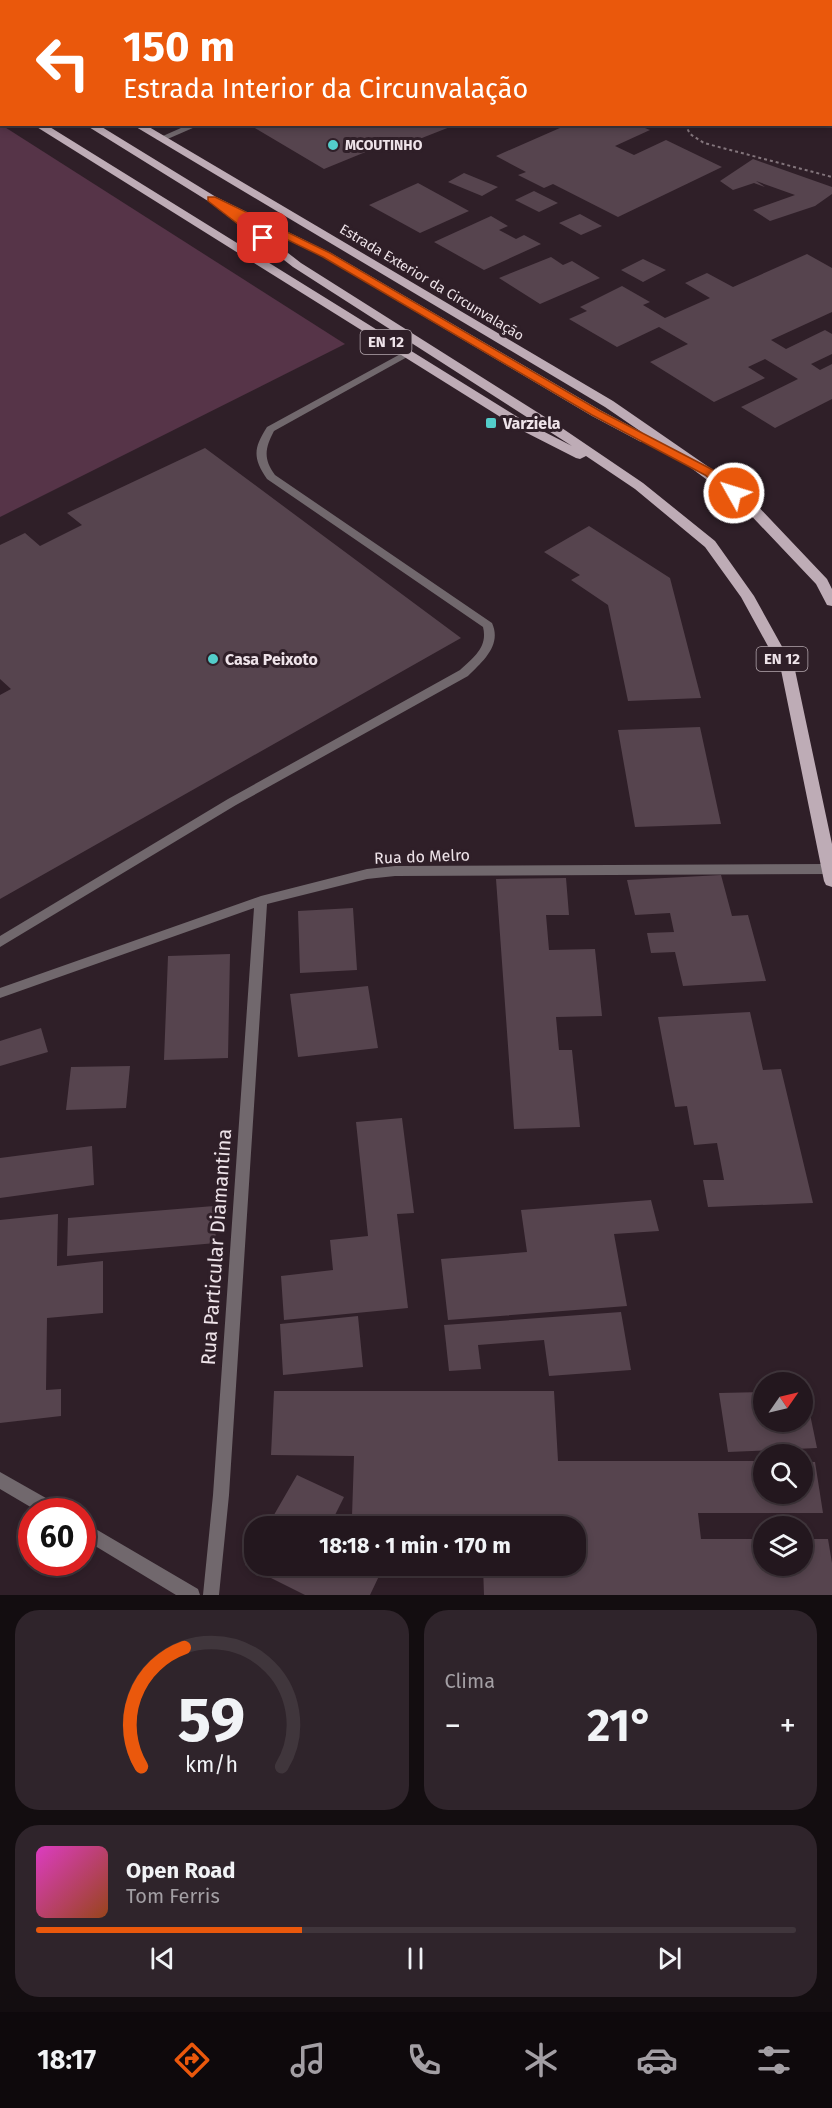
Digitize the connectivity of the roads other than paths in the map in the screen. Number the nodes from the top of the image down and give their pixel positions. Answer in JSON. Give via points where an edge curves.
{"nodes":[{"id":1,"x":40,"y":126,"type":"edge"},
{"id":2,"x":92,"y":126,"type":"edge"},
{"id":3,"x":139,"y":126,"type":"edge"},
{"id":4,"x":193,"y":126,"type":"edge"},
{"id":5,"x":160,"y":139,"type":"junction"},
{"id":6,"x":212,"y":199,"type":"junction"},
{"id":7,"x":406,"y":354,"type":"junction"},
{"id":8,"x":709,"y":472,"type":"junction"},
{"id":9,"x":639,"y":486,"type":"junction"},
{"id":10,"x":832,"y":602,"type":"edge"},
{"id":11,"x":831,"y":875,"type":"edge"},
{"id":12,"x":261,"y":901,"type":"junction"},
{"id":13,"x":0,"y":942,"type":"edge"},
{"id":14,"x":0,"y":993,"type":"edge"},
{"id":15,"x":0,"y":1480,"type":"edge"},
{"id":16,"x":30,"y":1498,"type":"edge"},
{"id":17,"x":96,"y":1537,"type":"edge"},
{"id":18,"x":192,"y":1595,"type":"edge"},
{"id":19,"x":211,"y":1595,"type":"edge"}],
"edges":[{"from":1,"to":7,"type":"main road","number":"EN 12"},
{"from":2,"to":6,"type":"main road","number":"EN 12"},
{"from":3,"to":5,"type":"main road","name":"Estrada Exterior da Circunvalação","number":"EN 12"},
{"from":4,"to":5,"type":"street"},
{"from":5,"to":8,"type":"main road","name":"Estrada Exterior da Circunvalação","number":"EN 12","via":[[609,404]]},
{"from":6,"to":8,"type":"main road","name":"Estrada Exterior da Circunvalação","number":"EN 12","via":[[327,255],[596,413]]},
{"from":6,"to":9,"type":"main road","number":"EN 12","via":[[297,265]]},
{"from":7,"to":9,"type":"main road","number":"EN 12","via":[[525,427]]},
{"from":7,"to":13,"type":"street","via":[[270,429],[260,447],[261,465],[271,477],[488,625],[489,648],[464,674],[232,802]]},
{"from":8,"to":10,"type":"main road","name":"Estrada Exterior da Circunvalação","number":"EN 12","via":[[747,503],[822,582]]},
{"from":9,"to":11,"type":"main road","number":"EN 12","via":[[711,544],[747,596],[788,670]]},
{"from":11,"to":12,"type":"street","name":"Rua do Melro","via":[[395,871]]},
{"from":12,"to":14,"type":"street","name":"Rua do Melro"},
{"from":12,"to":19,"type":"street","name":"Rua Particular Diamantina"},
{"from":15,"to":16,"type":"street"},
{"from":17,"to":18,"type":"street"}]}
